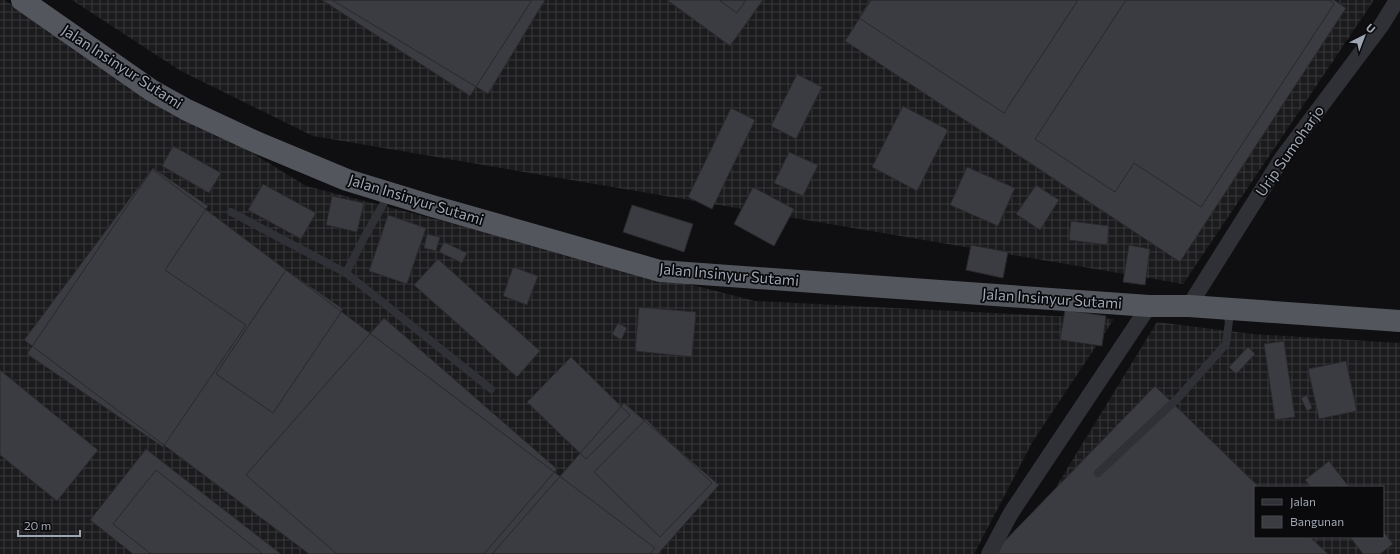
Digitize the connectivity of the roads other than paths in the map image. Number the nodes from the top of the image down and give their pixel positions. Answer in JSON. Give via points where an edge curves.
{"nodes":[{"id":1,"x":22,"y":0,"type":"edge"},
{"id":2,"x":1397,"y":0,"type":"edge"},
{"id":3,"x":390,"y":193,"type":"junction"},
{"id":4,"x":231,"y":212,"type":"dead end"},
{"id":5,"x":346,"y":273,"type":"junction"},
{"id":6,"x":1149,"y":306,"type":"junction"},
{"id":7,"x":1189,"y":306,"type":"junction"},
{"id":8,"x":1224,"y":308,"type":"junction"},
{"id":9,"x":1400,"y":321,"type":"edge"},
{"id":10,"x":491,"y":389,"type":"dead end"},
{"id":11,"x":1098,"y":473,"type":"dead end"},
{"id":12,"x":988,"y":554,"type":"edge"}],
"edges":[{"from":1,"to":3,"type":"highway","name":"Jalan Insinyur Sutami","via":[[151,90],[187,110],[258,143],[334,174]]},
{"from":2,"to":7,"type":"street","name":"Urip Sumoharjo","via":[[1381,26],[1282,158]]},
{"from":3,"to":5,"type":"lane"},
{"from":3,"to":6,"type":"highway","name":"Jalan Insinyur Sutami","via":[[660,271]]},
{"from":4,"to":5,"type":"lane"},
{"from":5,"to":10,"type":"lane"},
{"from":6,"to":7,"type":"highway","name":"Jalan Insinyur Sutami"},
{"from":6,"to":12,"type":"street","via":[[1011,513]]},
{"from":7,"to":8,"type":"highway","name":"Jalan Insinyur Sutami"},
{"from":8,"to":9,"type":"highway","name":"Jalan Insinyur Sutami"},
{"from":8,"to":11,"type":"lane","via":[[1229,321],[1226,344],[1178,398]]}]}
